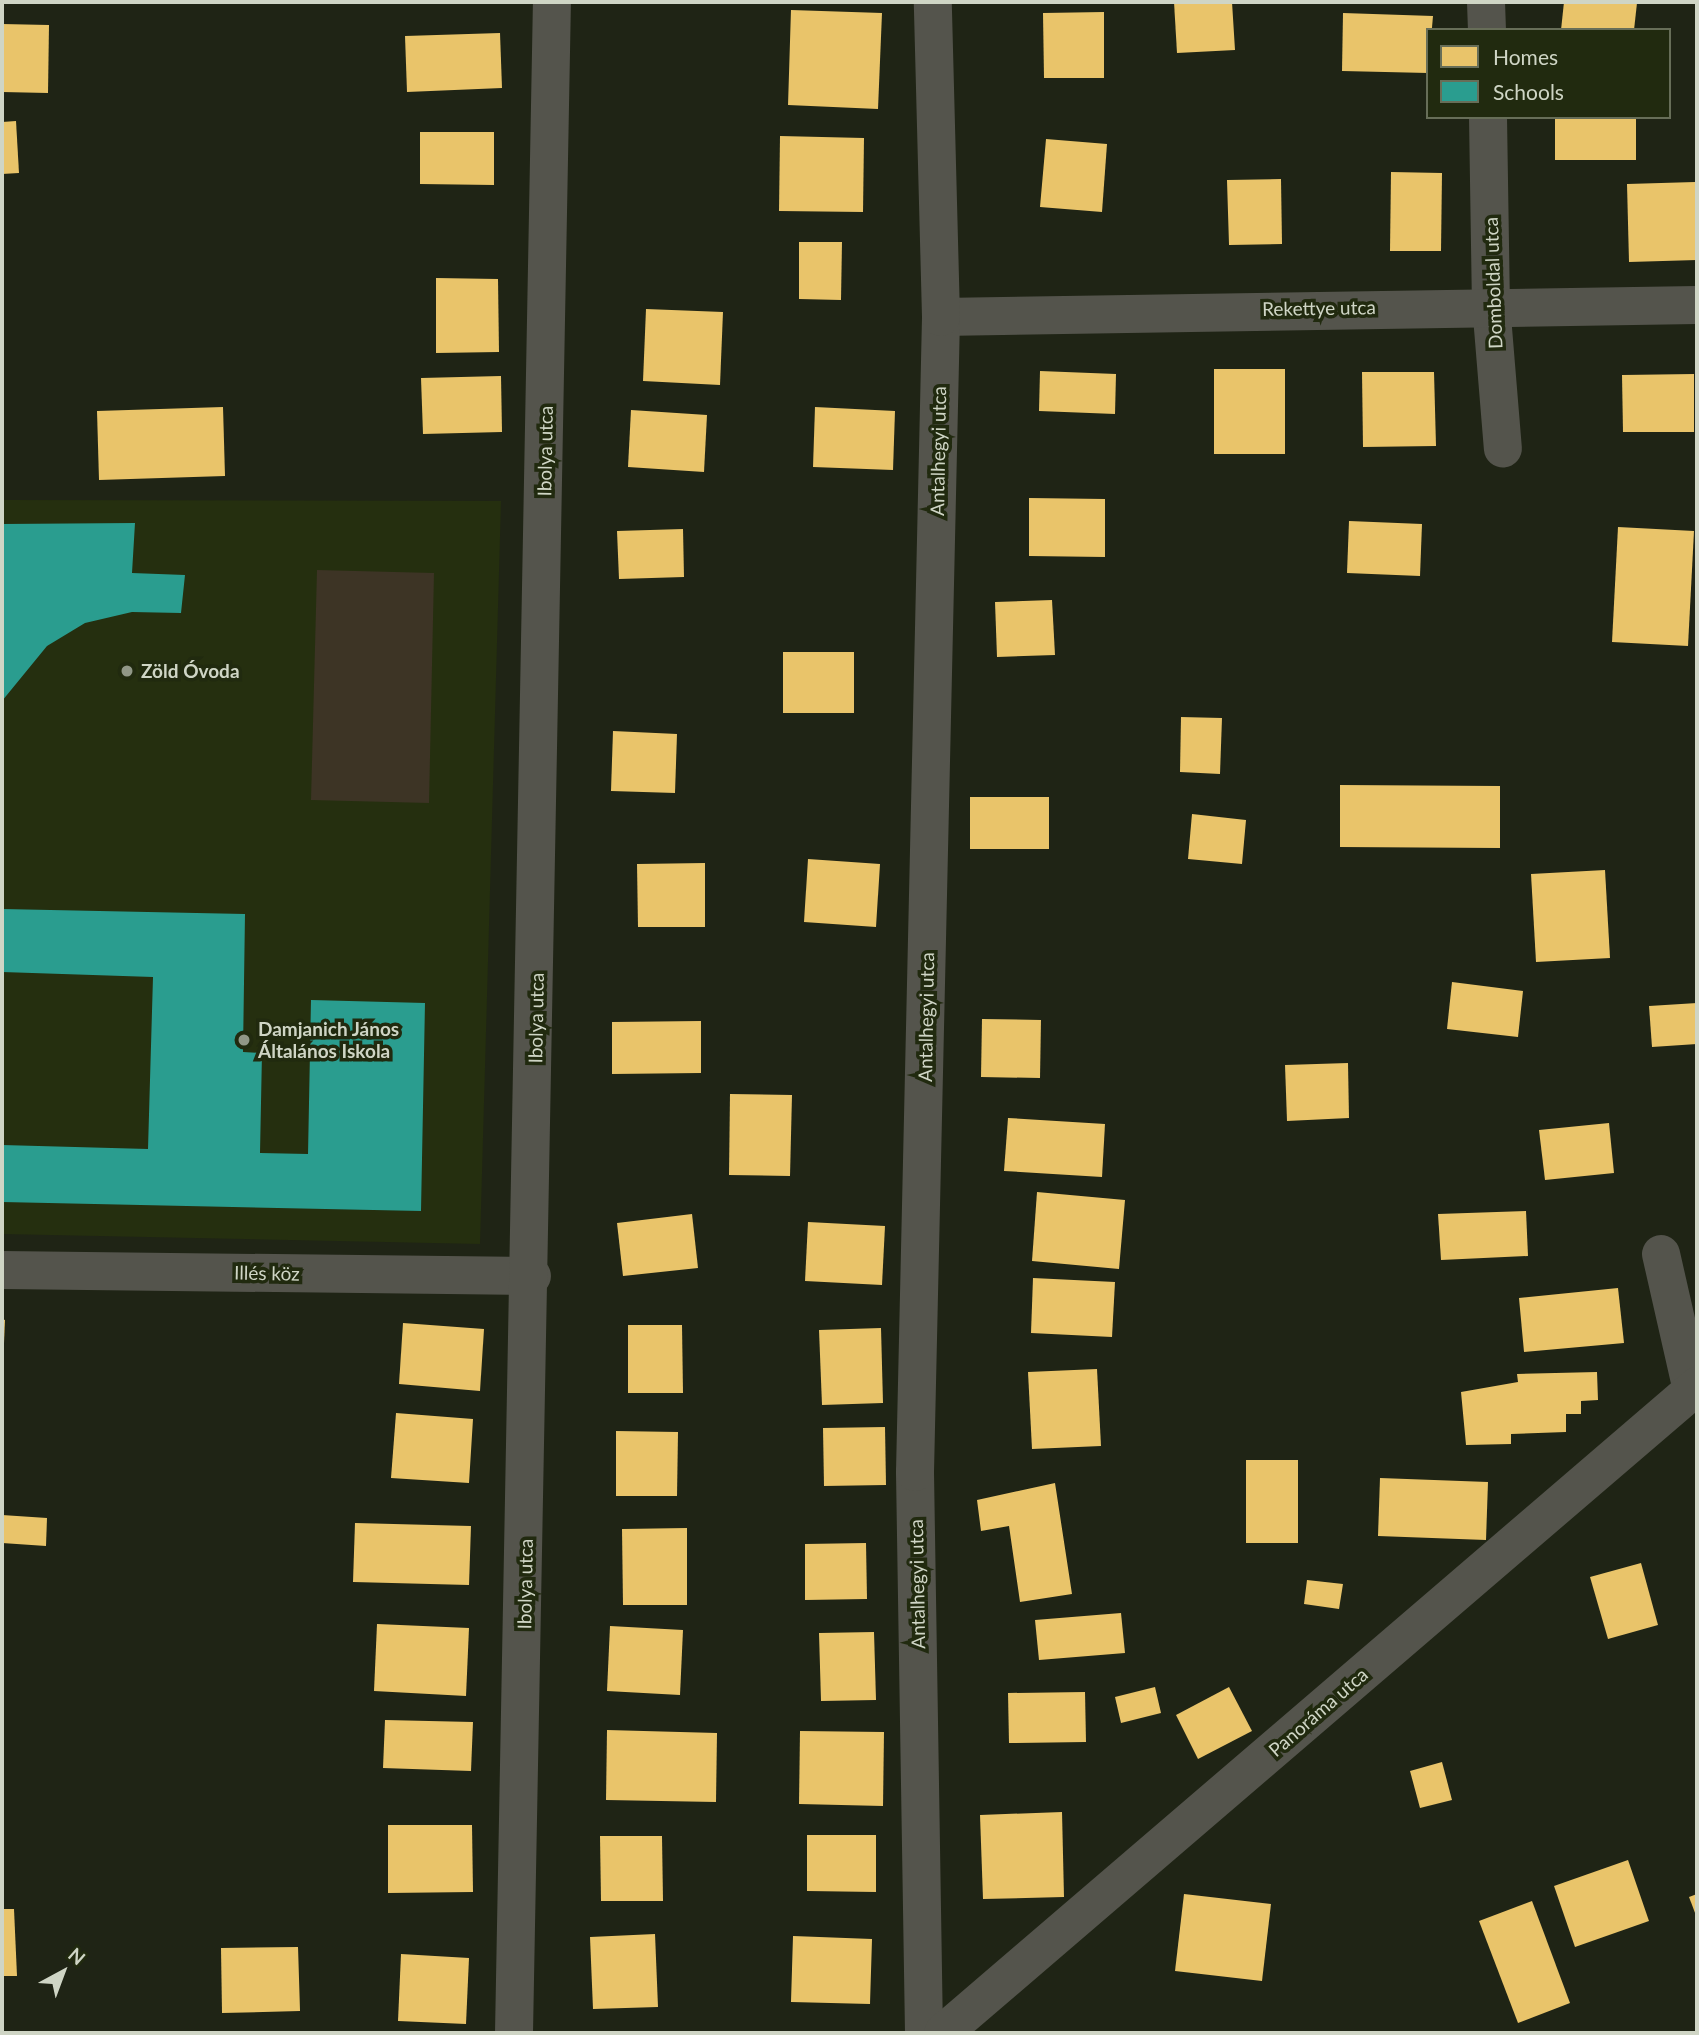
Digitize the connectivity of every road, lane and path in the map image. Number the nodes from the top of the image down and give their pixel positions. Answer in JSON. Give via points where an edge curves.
{"nodes":[{"id":1,"x":552,"y":2,"type":"edge"},
{"id":2,"x":933,"y":2,"type":"edge"},
{"id":3,"x":1486,"y":2,"type":"edge"},
{"id":4,"x":1486,"y":28,"type":"edge"},
{"id":5,"x":1488,"y":119,"type":"edge"},
{"id":6,"x":1491,"y":304,"type":"junction"},
{"id":7,"x":1697,"y":305,"type":"edge"},
{"id":8,"x":941,"y":317,"type":"junction"},
{"id":9,"x":1503,"y":449,"type":"dead end"},
{"id":10,"x":1661,"y":1254,"type":"dead end"},
{"id":11,"x":2,"y":1270,"type":"edge"},
{"id":12,"x":532,"y":1276,"type":"junction"},
{"id":13,"x":1695,"y":1388,"type":"edge"},
{"id":14,"x":514,"y":2033,"type":"edge"},
{"id":15,"x":924,"y":2033,"type":"edge"},
{"id":16,"x":943,"y":2033,"type":"edge"}],
"edges":[{"from":1,"to":12,"type":"street","name":"Ibolya utca"},
{"from":2,"to":8,"type":"street","name":"Antalhegyi utca"},
{"from":3,"to":4,"type":"street"},
{"from":5,"to":6,"type":"street","name":"Domboldal utca"},
{"from":6,"to":7,"type":"street","name":"Rekettye utca"},
{"from":6,"to":8,"type":"street","name":"Rekettye utca"},
{"from":6,"to":9,"type":"street","name":"Domboldal utca"},
{"from":8,"to":15,"type":"street","name":"Antalhegyi utca","via":[[915,1472]]},
{"from":10,"to":13,"type":"street","name":"Panoráma utca"},
{"from":11,"to":12,"type":"street","name":"Illés köz"},
{"from":12,"to":14,"type":"street","name":"Ibolya utca"},
{"from":13,"to":16,"type":"street","name":"Panoráma utca"}]}
